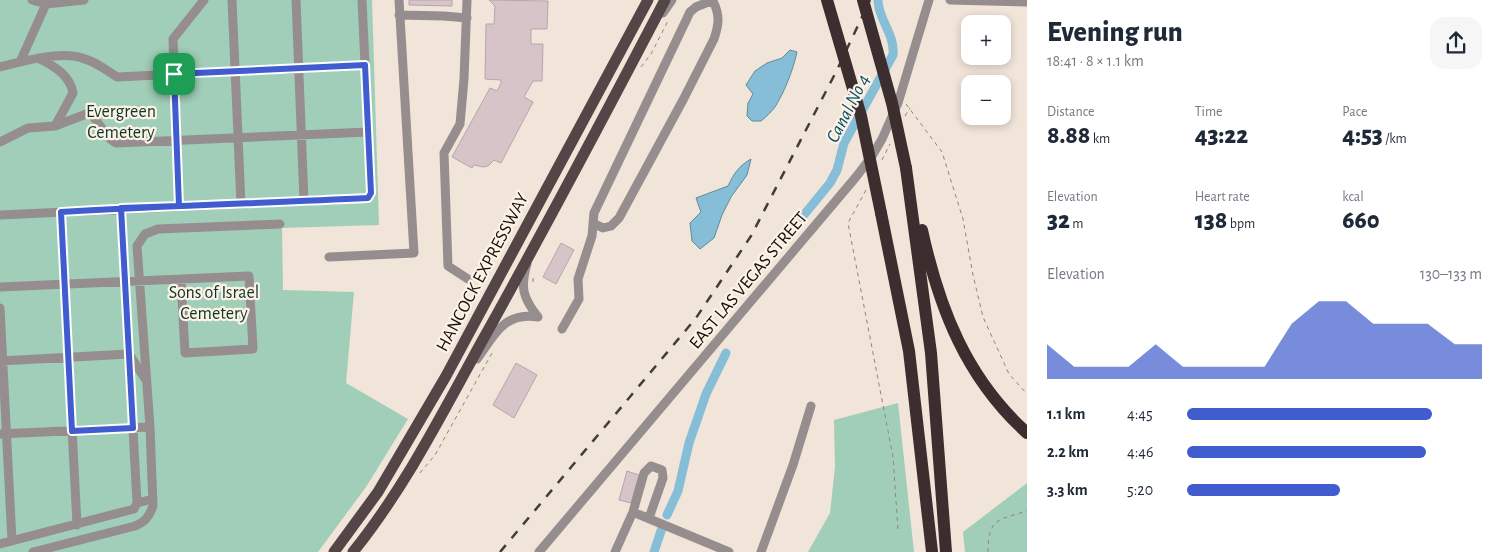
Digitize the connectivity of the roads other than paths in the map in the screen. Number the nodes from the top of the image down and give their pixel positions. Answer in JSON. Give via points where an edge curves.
{"nodes":[{"id":1,"x":32,"y":0,"type":"edge"},
{"id":2,"x":84,"y":0,"type":"edge"},
{"id":3,"x":204,"y":0,"type":"edge"},
{"id":4,"x":232,"y":0,"type":"edge"},
{"id":5,"x":296,"y":0,"type":"edge"},
{"id":6,"x":362,"y":0,"type":"edge"},
{"id":7,"x":400,"y":0,"type":"edge"},
{"id":8,"x":467,"y":0,"type":"edge"},
{"id":9,"x":648,"y":0,"type":"edge"},
{"id":10,"x":665,"y":0,"type":"edge"},
{"id":11,"x":672,"y":0,"type":"edge"},
{"id":12,"x":713,"y":0,"type":"edge"},
{"id":13,"x":827,"y":0,"type":"edge"},
{"id":14,"x":863,"y":0,"type":"edge"},
{"id":15,"x":929,"y":0,"type":"edge"},
{"id":16,"x":950,"y":0,"type":"edge"},
{"id":17,"x":1027,"y":2,"type":"edge"},
{"id":18,"x":46,"y":4,"type":"junction"},
{"id":19,"x":400,"y":14,"type":"junction"},
{"id":20,"x":467,"y":18,"type":"junction"},
{"id":21,"x":641,"y":46,"type":"junction"},
{"id":22,"x":38,"y":58,"type":"junction"},
{"id":23,"x":20,"y":62,"type":"junction"},
{"id":24,"x":365,"y":65,"type":"junction"},
{"id":25,"x":0,"y":67,"type":"edge"},
{"id":26,"x":299,"y":68,"type":"junction"},
{"id":27,"x":235,"y":71,"type":"junction"},
{"id":28,"x":174,"y":74,"type":"junction"},
{"id":29,"x":55,"y":126,"type":"junction"},
{"id":30,"x":368,"y":132,"type":"junction"},
{"id":31,"x":301,"y":136,"type":"junction"},
{"id":32,"x":238,"y":138,"type":"junction"},
{"id":33,"x":177,"y":141,"type":"junction"},
{"id":34,"x":0,"y":142,"type":"edge"},
{"id":35,"x":906,"y":168,"type":"junction"},
{"id":36,"x":304,"y":201,"type":"junction"},
{"id":37,"x":241,"y":204,"type":"junction"},
{"id":38,"x":179,"y":206,"type":"junction"},
{"id":39,"x":121,"y":208,"type":"junction"},
{"id":40,"x":61,"y":212,"type":"junction"},
{"id":41,"x":0,"y":215,"type":"edge"},
{"id":42,"x":593,"y":222,"type":"junction"},
{"id":43,"x":280,"y":224,"type":"dead end"},
{"id":44,"x":532,"y":250,"type":"junction"},
{"id":45,"x":329,"y":257,"type":"dead end"},
{"id":46,"x":181,"y":279,"type":"junction"},
{"id":47,"x":468,"y":280,"type":"dead end"},
{"id":48,"x":140,"y":281,"type":"junction"},
{"id":49,"x":125,"y":282,"type":"junction"},
{"id":50,"x":64,"y":284,"type":"junction"},
{"id":51,"x":0,"y":287,"type":"edge"},
{"id":52,"x":0,"y":308,"type":"edge"},
{"id":53,"x":562,"y":329,"type":"dead end"},
{"id":54,"x":129,"y":354,"type":"junction"},
{"id":55,"x":68,"y":358,"type":"junction"},
{"id":56,"x":1,"y":361,"type":"edge"},
{"id":57,"x":147,"y":380,"type":"junction"},
{"id":58,"x":458,"y":385,"type":"junction"},
{"id":59,"x":812,"y":406,"type":"dead end"},
{"id":60,"x":150,"y":427,"type":"junction"},
{"id":61,"x":133,"y":428,"type":"junction"},
{"id":62,"x":72,"y":431,"type":"junction"},
{"id":63,"x":1027,"y":433,"type":"edge"},
{"id":64,"x":3,"y":434,"type":"edge"},
{"id":65,"x":919,"y":434,"type":"junction"},
{"id":66,"x":153,"y":499,"type":"junction"},
{"id":67,"x":137,"y":503,"type":"junction"},
{"id":68,"x":633,"y":512,"type":"junction"},
{"id":69,"x":649,"y":518,"type":"junction"},
{"id":70,"x":77,"y":525,"type":"junction"},
{"id":71,"x":12,"y":541,"type":"junction"},
{"id":72,"x":0,"y":544,"type":"edge"},
{"id":73,"x":33,"y":552,"type":"edge"},
{"id":74,"x":334,"y":552,"type":"edge"},
{"id":75,"x":353,"y":552,"type":"edge"},
{"id":76,"x":539,"y":552,"type":"edge"},
{"id":77,"x":615,"y":552,"type":"edge"},
{"id":78,"x":728,"y":552,"type":"edge"},
{"id":79,"x":761,"y":552,"type":"edge"},
{"id":80,"x":925,"y":552,"type":"edge"},
{"id":81,"x":932,"y":552,"type":"edge"},
{"id":82,"x":946,"y":552,"type":"edge"}],
"edges":[{"from":1,"to":18,"type":"street"},
{"from":2,"to":18,"type":"street"},
{"from":3,"to":28,"type":"street","via":[[173,39]]},
{"from":4,"to":27,"type":"street"},
{"from":5,"to":26,"type":"street"},
{"from":6,"to":24,"type":"street"},
{"from":7,"to":19,"type":"street"},
{"from":8,"to":20,"type":"street"},
{"from":9,"to":74,"type":"main road","name":"HANCOCK EXPRESSWAY","via":[[446,376],[378,492]]},
{"from":10,"to":21,"type":"main road","name":"HANCOCK EXPRESSWAY"},
{"from":11,"to":21,"type":"street"},
{"from":12,"to":42,"type":"street","via":[[690,12],[594,213]]},
{"from":12,"to":42,"type":"street","via":[[719,24],[714,39],[638,185],[611,226],[603,228]]},
{"from":13,"to":65,"type":"highway","bridge":true,"via":[[861,116],[907,341]]},
{"from":14,"to":35,"type":"highway","bridge":true,"via":[[892,103]]},
{"from":15,"to":76,"type":"street","name":"EAST LAS VEGAS STREET","via":[[900,97],[872,156]]},
{"from":16,"to":17,"type":"street"},
{"from":18,"to":23,"type":"street"},
{"from":19,"to":20,"type":"street"},
{"from":19,"to":45,"type":"street","via":[[414,253]]},
{"from":20,"to":47,"type":"street","via":[[460,124],[444,153],[448,266]]},
{"from":21,"to":44,"type":"main road","name":"HANCOCK EXPRESSWAY"},
{"from":22,"to":23,"type":"street"},
{"from":22,"to":28,"type":"street","via":[[84,58],[117,77]]},
{"from":22,"to":29,"type":"street","via":[[66,76],[72,88],[73,94]]},
{"from":23,"to":25,"type":"street"},
{"from":24,"to":26,"type":"street"},
{"from":24,"to":30,"type":"street"},
{"from":26,"to":27,"type":"street"},
{"from":26,"to":31,"type":"street"},
{"from":27,"to":28,"type":"street"},
{"from":27,"to":32,"type":"street"},
{"from":28,"to":33,"type":"street"},
{"from":29,"to":33,"type":"street","via":[[89,114],[116,143]]},
{"from":29,"to":34,"type":"street","via":[[28,128]]},
{"from":30,"to":31,"type":"street"},
{"from":30,"to":36,"type":"street","via":[[371,193],[368,198]]},
{"from":31,"to":32,"type":"street"},
{"from":31,"to":36,"type":"street"},
{"from":32,"to":33,"type":"street"},
{"from":32,"to":37,"type":"street"},
{"from":33,"to":38,"type":"street"},
{"from":35,"to":63,"type":"highway","via":[[931,269],[948,320],[985,386]]},
{"from":35,"to":82,"type":"highway","via":[[931,353]]},
{"from":36,"to":37,"type":"street"},
{"from":37,"to":38,"type":"street"},
{"from":38,"to":39,"type":"street"},
{"from":39,"to":40,"type":"street"},
{"from":39,"to":49,"type":"street"},
{"from":40,"to":41,"type":"street"},
{"from":40,"to":50,"type":"street"},
{"from":42,"to":53,"type":"street","via":[[592,236],[578,279],[579,299]]},
{"from":43,"to":48,"type":"street","via":[[158,230],[144,234],[137,246]]},
{"from":44,"to":58,"type":"main road","name":"HANCOCK EXPRESSWAY"},
{"from":44,"to":58,"type":"street","via":[[523,292],[538,317],[520,316],[504,324]]},
{"from":46,"to":46,"type":"street","via":[[250,276],[253,349],[185,353]]},
{"from":46,"to":48,"type":"street"},
{"from":48,"to":49,"type":"street"},
{"from":48,"to":57,"type":"street"},
{"from":49,"to":50,"type":"street"},
{"from":49,"to":54,"type":"street"},
{"from":50,"to":51,"type":"street"},
{"from":50,"to":55,"type":"street"},
{"from":52,"to":56,"type":"street"},
{"from":54,"to":55,"type":"street"},
{"from":54,"to":57,"type":"street"},
{"from":54,"to":61,"type":"street"},
{"from":55,"to":56,"type":"street"},
{"from":55,"to":62,"type":"street"},
{"from":56,"to":64,"type":"street"},
{"from":57,"to":60,"type":"street"},
{"from":58,"to":75,"type":"main road","name":"HANCOCK EXPRESSWAY","via":[[424,448]]},
{"from":59,"to":79,"type":"street"},
{"from":60,"to":61,"type":"street"},
{"from":60,"to":66,"type":"street"},
{"from":61,"to":62,"type":"street"},
{"from":61,"to":67,"type":"street"},
{"from":62,"to":64,"type":"street"},
{"from":62,"to":70,"type":"street"},
{"from":64,"to":71,"type":"street"},
{"from":65,"to":80,"type":"highway"},
{"from":65,"to":81,"type":"highway"},
{"from":66,"to":67,"type":"street"},
{"from":66,"to":73,"type":"street","via":[[150,516],[143,523]]},
{"from":67,"to":70,"type":"street","via":[[134,509]]},
{"from":68,"to":69,"type":"street"},
{"from":68,"to":69,"type":"street","via":[[644,473],[651,466],[662,470],[663,478]]},
{"from":68,"to":77,"type":"street"},
{"from":69,"to":78,"type":"street"},
{"from":70,"to":71,"type":"street"},
{"from":71,"to":72,"type":"street"}]}
